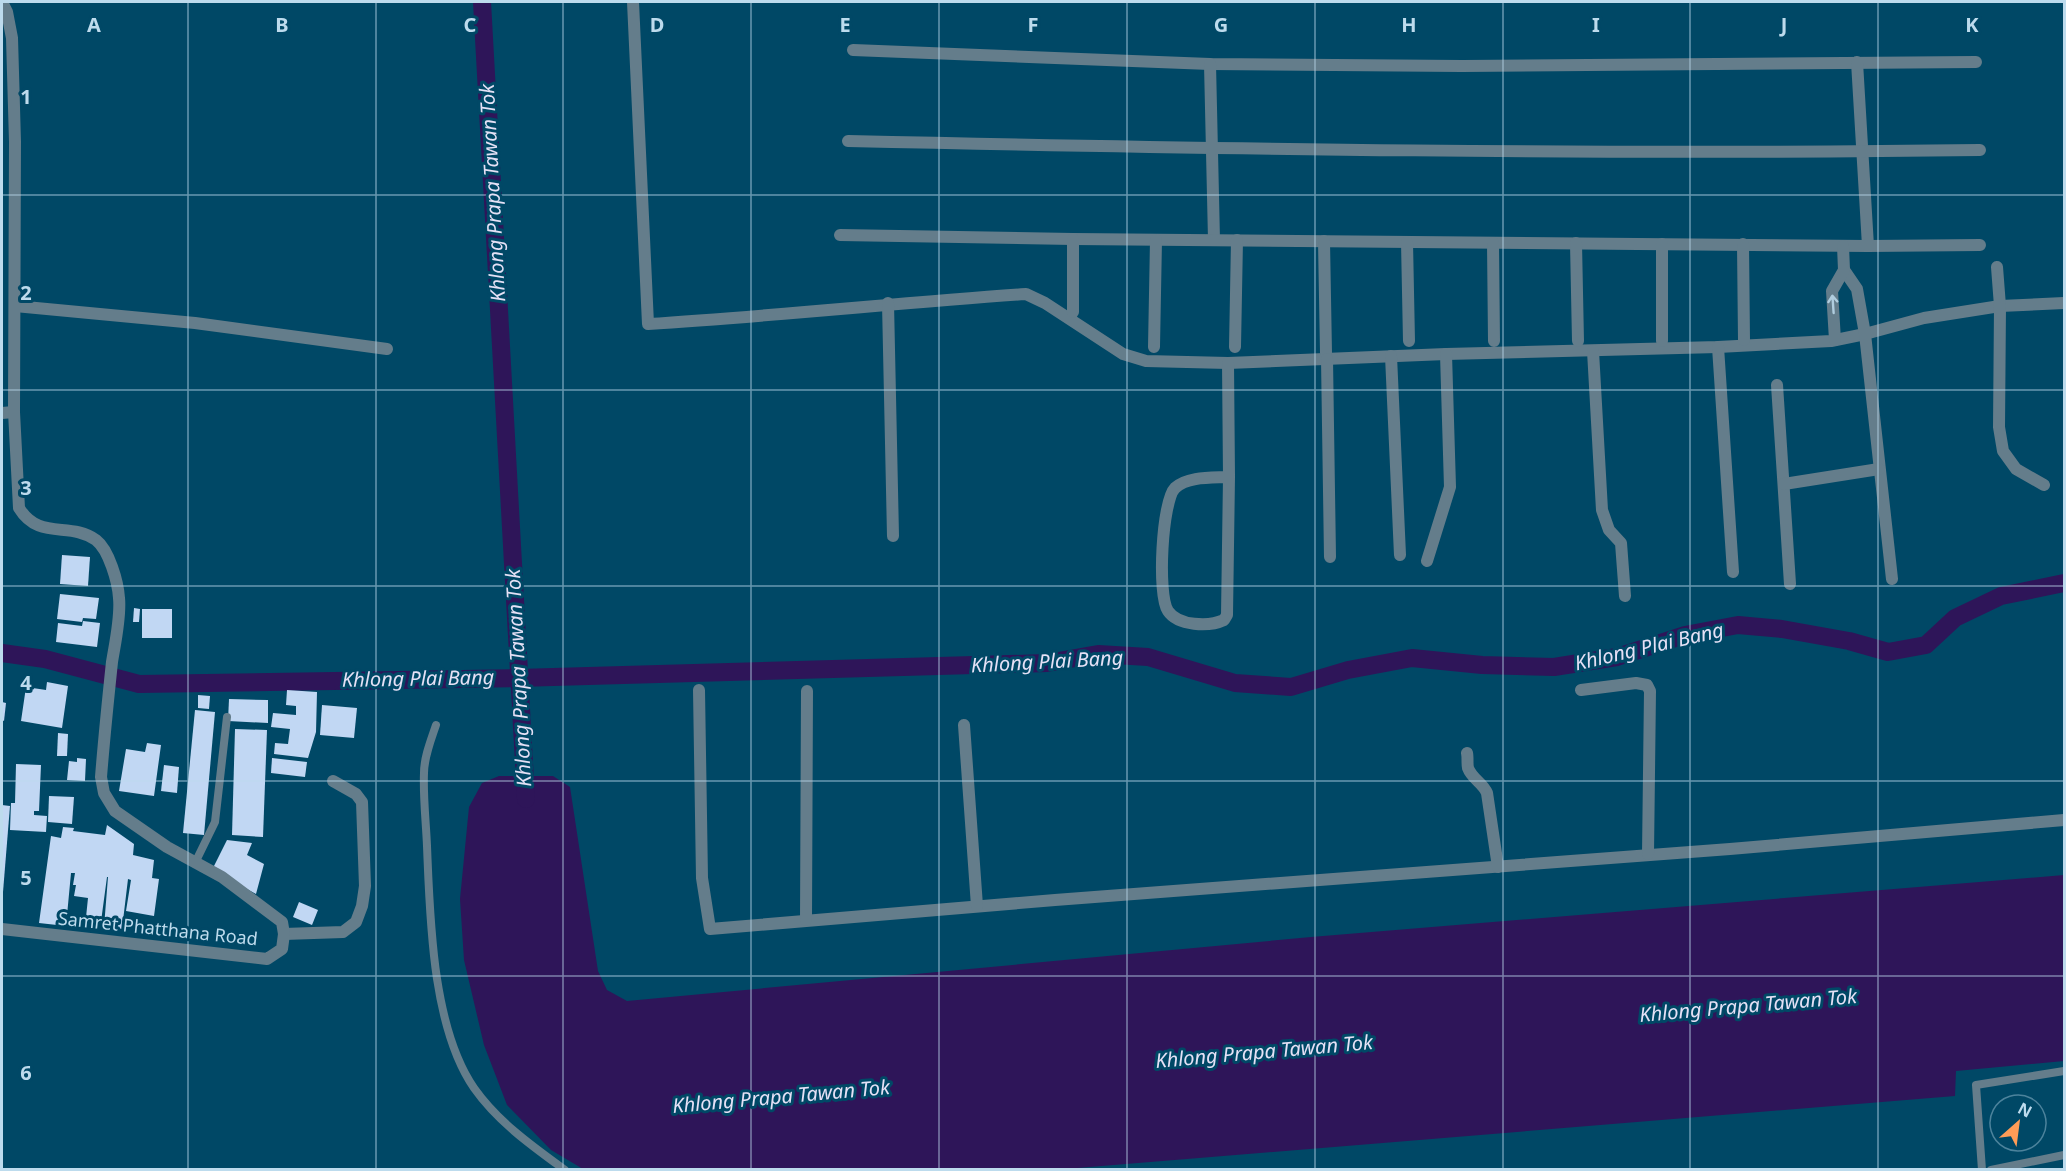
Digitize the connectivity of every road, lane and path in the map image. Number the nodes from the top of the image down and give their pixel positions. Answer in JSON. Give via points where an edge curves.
{"nodes":[{"id":1,"x":2,"y":2,"type":"edge"},
{"id":2,"x":633,"y":2,"type":"edge"},
{"id":3,"x":853,"y":50,"type":"dead end"},
{"id":4,"x":1857,"y":62,"type":"junction"},
{"id":5,"x":1976,"y":62,"type":"dead end"},
{"id":6,"x":1210,"y":64,"type":"junction"},
{"id":7,"x":848,"y":141,"type":"dead end"},
{"id":8,"x":1213,"y":149,"type":"junction"},
{"id":9,"x":1980,"y":150,"type":"dead end"},
{"id":10,"x":1863,"y":152,"type":"junction"},
{"id":11,"x":840,"y":235,"type":"dead end"},
{"id":12,"x":1073,"y":239,"type":"junction"},
{"id":13,"x":1156,"y":240,"type":"junction"},
{"id":14,"x":1214,"y":240,"type":"junction"},
{"id":15,"x":1237,"y":240,"type":"junction"},
{"id":16,"x":1324,"y":241,"type":"junction"},
{"id":17,"x":1407,"y":242,"type":"junction"},
{"id":18,"x":1493,"y":243,"type":"junction"},
{"id":19,"x":1576,"y":243,"type":"junction"},
{"id":20,"x":1662,"y":244,"type":"junction"},
{"id":21,"x":1743,"y":244,"type":"junction"},
{"id":22,"x":1980,"y":245,"type":"dead end"},
{"id":23,"x":1843,"y":246,"type":"junction"},
{"id":24,"x":1868,"y":246,"type":"junction"},
{"id":25,"x":1997,"y":267,"type":"dead end"},
{"id":26,"x":1844,"y":270,"type":"junction"},
{"id":27,"x":888,"y":303,"type":"junction"},
{"id":28,"x":2064,"y":303,"type":"edge"},
{"id":29,"x":15,"y":306,"type":"junction"},
{"id":30,"x":2000,"y":306,"type":"junction"},
{"id":31,"x":1073,"y":312,"type":"dead end"},
{"id":32,"x":1866,"y":334,"type":"junction"},
{"id":33,"x":1744,"y":340,"type":"dead end"},
{"id":34,"x":1835,"y":340,"type":"junction"},
{"id":35,"x":1409,"y":341,"type":"dead end"},
{"id":36,"x":1494,"y":341,"type":"dead end"},
{"id":37,"x":1578,"y":341,"type":"dead end"},
{"id":38,"x":1662,"y":341,"type":"dead end"},
{"id":39,"x":1154,"y":347,"type":"dead end"},
{"id":40,"x":1235,"y":347,"type":"dead end"},
{"id":41,"x":1718,"y":347,"type":"junction"},
{"id":42,"x":387,"y":349,"type":"dead end"},
{"id":43,"x":1593,"y":351,"type":"junction"},
{"id":44,"x":1446,"y":354,"type":"junction"},
{"id":45,"x":1327,"y":356,"type":"junction"},
{"id":46,"x":1391,"y":356,"type":"junction"},
{"id":47,"x":1228,"y":363,"type":"junction"},
{"id":48,"x":1777,"y":385,"type":"dead end"},
{"id":49,"x":8,"y":413,"type":"edge"},
{"id":50,"x":1879,"y":469,"type":"junction"},
{"id":51,"x":1229,"y":477,"type":"junction"},
{"id":52,"x":1784,"y":484,"type":"junction"},
{"id":53,"x":2044,"y":485,"type":"dead end"},
{"id":54,"x":893,"y":536,"type":"dead end"},
{"id":55,"x":1400,"y":555,"type":"dead end"},
{"id":56,"x":1330,"y":557,"type":"dead end"},
{"id":57,"x":1427,"y":561,"type":"dead end"},
{"id":58,"x":1733,"y":572,"type":"dead end"},
{"id":59,"x":1892,"y":579,"type":"dead end"},
{"id":60,"x":1790,"y":584,"type":"dead end"},
{"id":61,"x":1624,"y":596,"type":"dead end"},
{"id":62,"x":699,"y":690,"type":"dead end"},
{"id":63,"x":1581,"y":690,"type":"dead end"},
{"id":64,"x":807,"y":691,"type":"dead end"},
{"id":65,"x":227,"y":717,"type":"dead end"},
{"id":66,"x":436,"y":725,"type":"dead end"},
{"id":67,"x":964,"y":725,"type":"dead end"},
{"id":68,"x":1467,"y":753,"type":"dead end"},
{"id":69,"x":333,"y":781,"type":"dead end"},
{"id":70,"x":2064,"y":820,"type":"edge"},
{"id":71,"x":1648,"y":854,"type":"junction"},
{"id":72,"x":195,"y":863,"type":"junction"},
{"id":73,"x":1498,"y":867,"type":"junction"},
{"id":74,"x":977,"y":906,"type":"junction"},
{"id":75,"x":806,"y":920,"type":"junction"},
{"id":76,"x":2,"y":929,"type":"edge"},
{"id":77,"x":285,"y":934,"type":"junction"},
{"id":78,"x":2064,"y":1071,"type":"edge"},
{"id":79,"x":2064,"y":1155,"type":"edge"},
{"id":80,"x":565,"y":1170,"type":"edge"},
{"id":81,"x":1982,"y":1170,"type":"edge"},
{"id":82,"x":1991,"y":1170,"type":"edge"}],
"edges":[{"from":1,"to":29,"type":"street","name":"Samret Phatthana Road","via":[[12,38]]},
{"from":2,"to":27,"type":"street","via":[[648,324]]},
{"from":3,"to":6,"type":"street"},
{"from":4,"to":5,"type":"street"},
{"from":4,"to":6,"type":"street"},
{"from":4,"to":10,"type":"street"},
{"from":6,"to":8,"type":"street"},
{"from":7,"to":8,"type":"street"},
{"from":8,"to":10,"type":"street"},
{"from":8,"to":14,"type":"street"},
{"from":9,"to":10,"type":"street"},
{"from":10,"to":24,"type":"street"},
{"from":11,"to":12,"type":"street"},
{"from":12,"to":13,"type":"street"},
{"from":12,"to":31,"type":"street"},
{"from":13,"to":14,"type":"street"},
{"from":13,"to":39,"type":"street"},
{"from":14,"to":15,"type":"street"},
{"from":15,"to":16,"type":"street"},
{"from":15,"to":40,"type":"street"},
{"from":16,"to":17,"type":"street"},
{"from":16,"to":45,"type":"street"},
{"from":17,"to":18,"type":"street"},
{"from":17,"to":35,"type":"street"},
{"from":18,"to":19,"type":"street"},
{"from":18,"to":36,"type":"street"},
{"from":19,"to":20,"type":"street"},
{"from":19,"to":37,"type":"street"},
{"from":20,"to":21,"type":"street"},
{"from":20,"to":38,"type":"street"},
{"from":21,"to":23,"type":"street"},
{"from":21,"to":33,"type":"street"},
{"from":22,"to":24,"type":"street"},
{"from":23,"to":24,"type":"street"},
{"from":23,"to":26,"type":"street"},
{"from":25,"to":30,"type":"street"},
{"from":26,"to":32,"type":"street","via":[[1857,289]]},
{"from":34,"to":26,"type":"street","one_way":true,"via":[[1832,291]]},
{"from":27,"to":47,"type":"street","via":[[1026,294],[1133,358]]},
{"from":27,"to":54,"type":"street"},
{"from":28,"to":30,"type":"street"},
{"from":29,"to":42,"type":"street","via":[[195,323]]},
{"from":29,"to":49,"type":"street","name":"Samret Phatthana Road"},
{"from":30,"to":32,"type":"street","via":[[1924,318]]},
{"from":30,"to":53,"type":"street","via":[[1999,427],[2003,451],[2016,470]]},
{"from":32,"to":34,"type":"street"},
{"from":32,"to":50,"type":"street"},
{"from":34,"to":41,"type":"street"},
{"from":41,"to":43,"type":"street"},
{"from":41,"to":58,"type":"street"},
{"from":43,"to":44,"type":"street"},
{"from":43,"to":61,"type":"street","via":[[1602,510],[1609,531],[1621,543]]},
{"from":44,"to":46,"type":"street"},
{"from":44,"to":57,"type":"street","via":[[1451,473]]},
{"from":45,"to":46,"type":"street"},
{"from":45,"to":47,"type":"street"},
{"from":45,"to":56,"type":"street"},
{"from":46,"to":55,"type":"street"},
{"from":47,"to":51,"type":"street"},
{"from":48,"to":52,"type":"street"},
{"from":49,"to":72,"type":"street","name":"Samret Phatthana Road","via":[[19,508],[25,519],[35,526],[93,538],[104,547],[119,598],[101,777],[104,793],[115,811]]},
{"from":50,"to":52,"type":"street"},
{"from":50,"to":59,"type":"street"},
{"from":51,"to":51,"type":"street","via":[[1188,480],[1173,490],[1168,502],[1162,568],[1164,599],[1168,610],[1188,623],[1218,623],[1227,615]]},
{"from":52,"to":60,"type":"street"},
{"from":62,"to":75,"type":"street","via":[[702,878],[710,929]]},
{"from":63,"to":71,"type":"street","via":[[1636,683],[1647,685],[1650,691]]},
{"from":64,"to":75,"type":"street"},
{"from":65,"to":72,"type":"lane","via":[[215,822]]},
{"from":66,"to":80,"type":"lane","via":[[424,772],[436,975],[447,1022],[458,1058],[474,1088],[501,1120]]},
{"from":67,"to":74,"type":"street"},
{"from":68,"to":73,"type":"street","via":[[1468,768],[1487,793]]},
{"from":69,"to":77,"type":"street","via":[[362,802],[362,906],[356,922],[343,932]]},
{"from":70,"to":71,"type":"street"},
{"from":71,"to":73,"type":"street"},
{"from":72,"to":77,"type":"street","name":"Samret Phatthana Road","via":[[222,877],[282,922]]},
{"from":73,"to":74,"type":"street"},
{"from":74,"to":75,"type":"street"},
{"from":76,"to":77,"type":"street","name":"Samret Phatthana Road","via":[[267,959],[282,949]]},
{"from":78,"to":81,"type":"lane","via":[[1976,1085]]},
{"from":79,"to":82,"type":"lane"}]}
